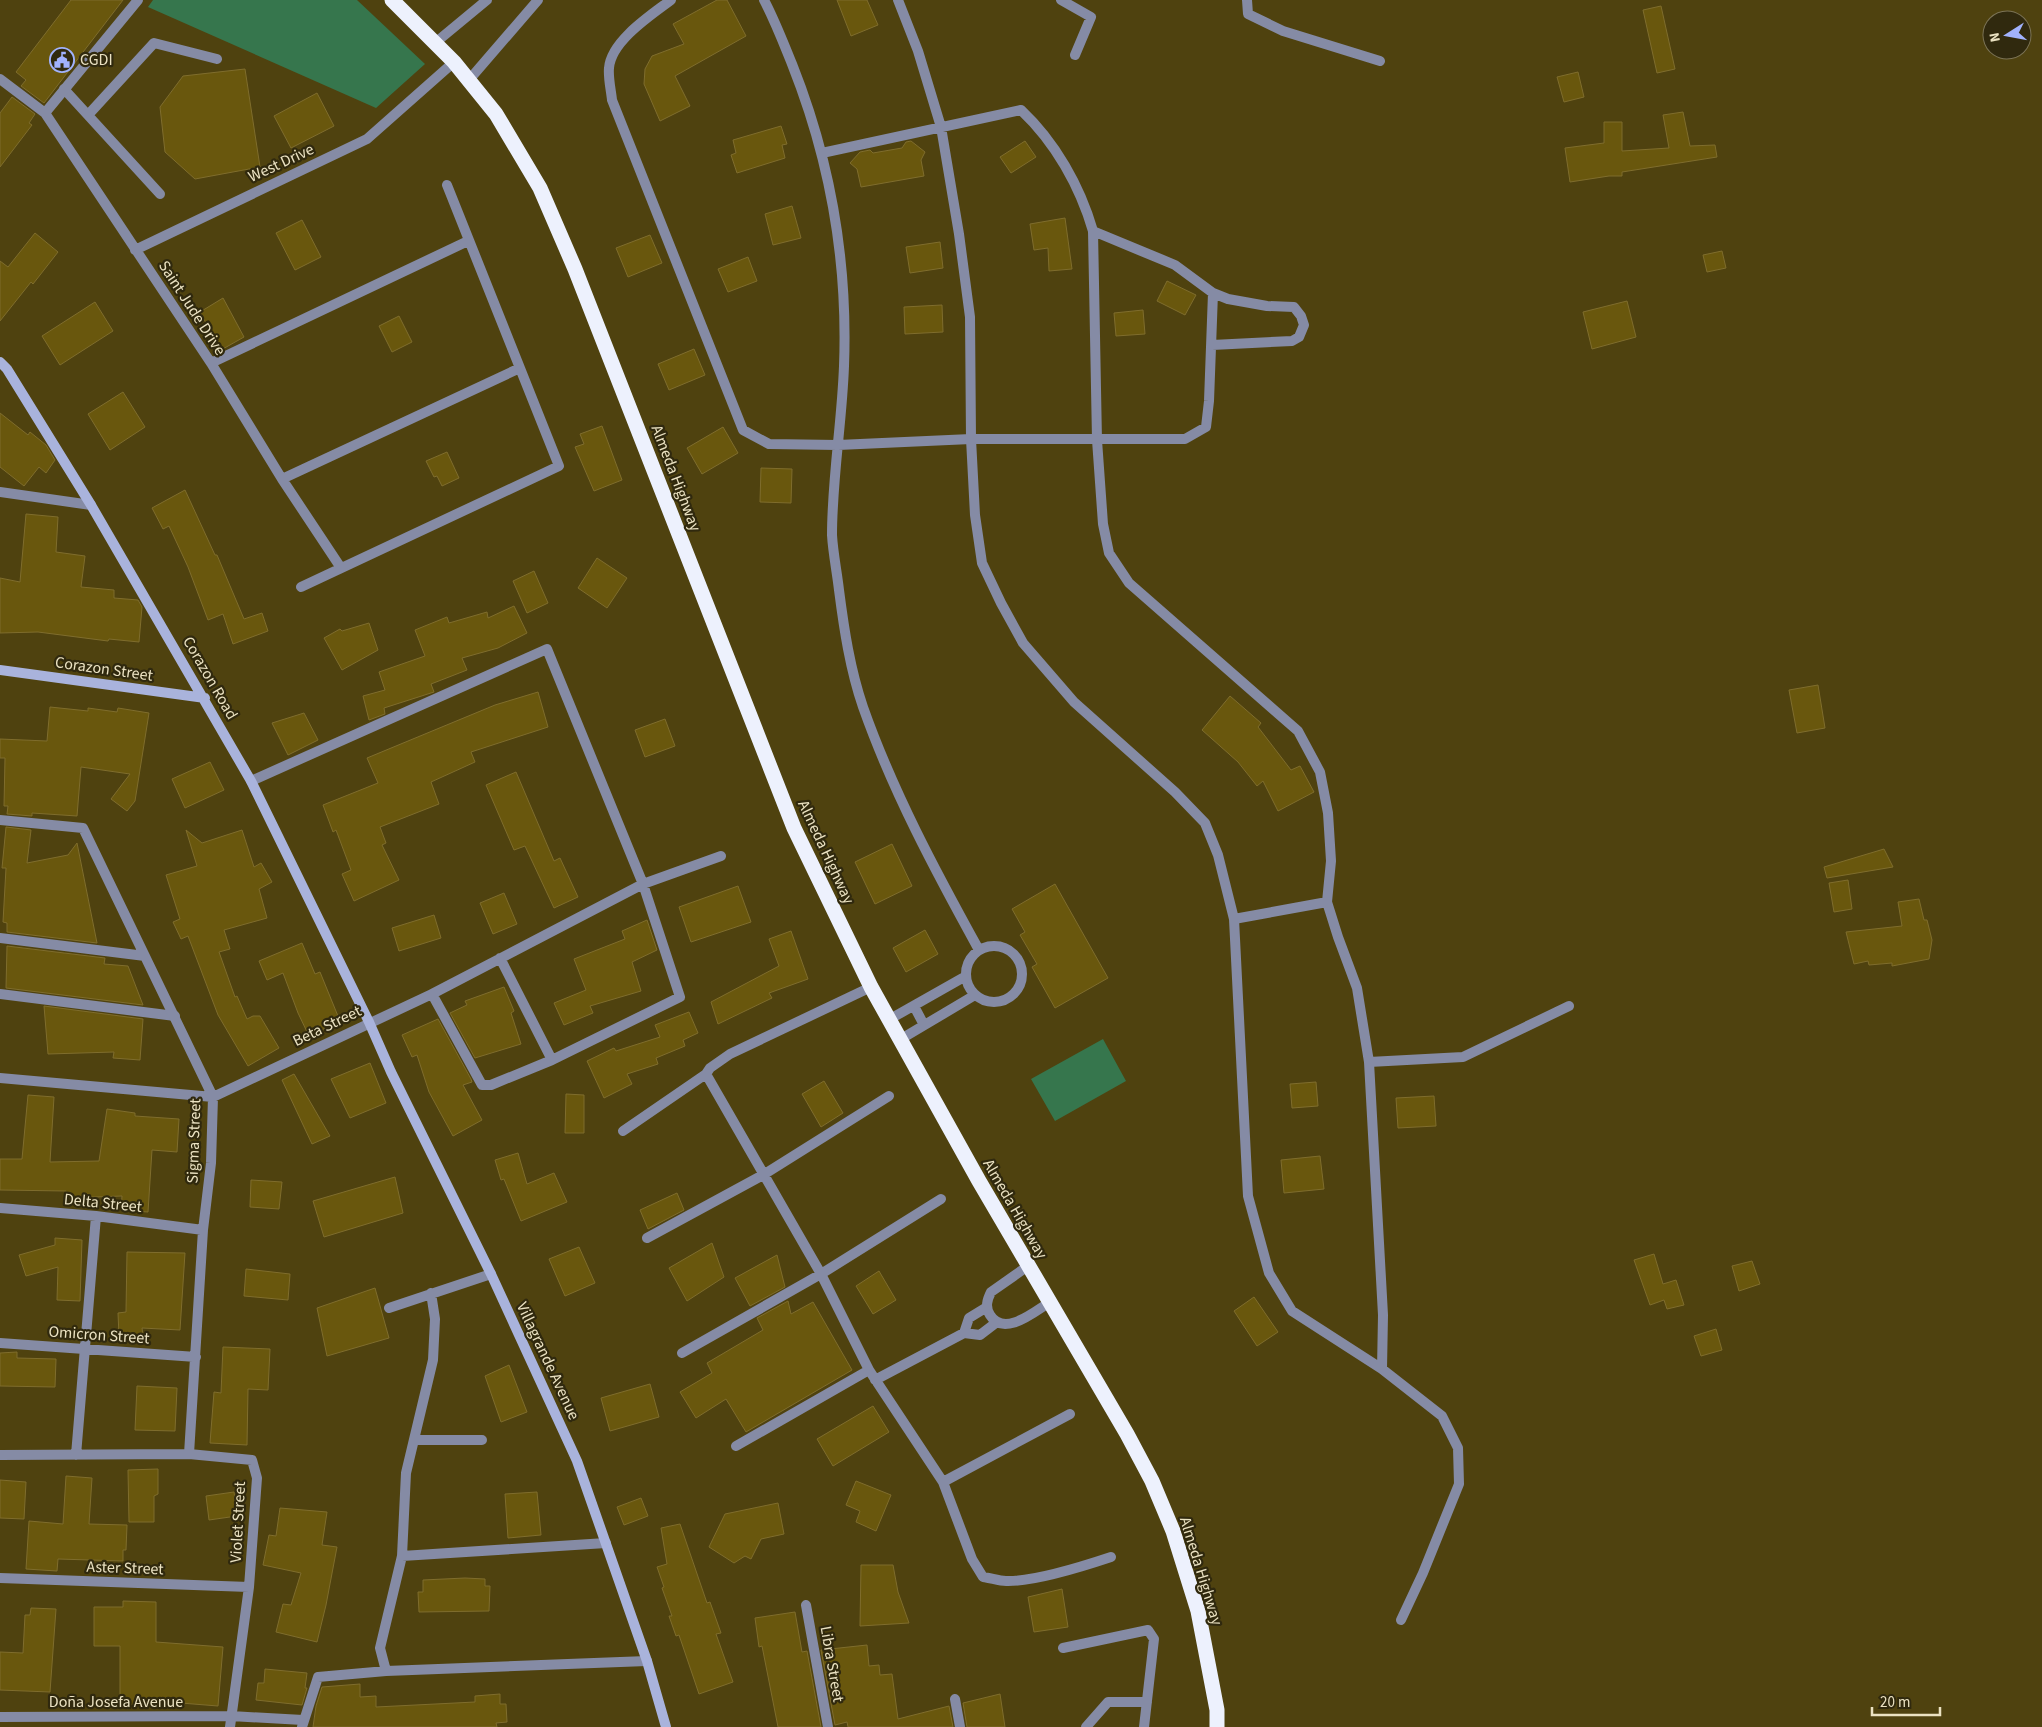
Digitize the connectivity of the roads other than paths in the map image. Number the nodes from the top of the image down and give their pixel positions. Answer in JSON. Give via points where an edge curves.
{"nodes":[{"id":1,"x":138,"y":0,"type":"edge"},
{"id":2,"x":392,"y":0,"type":"edge"},
{"id":3,"x":486,"y":0,"type":"edge"},
{"id":4,"x":671,"y":0,"type":"edge"},
{"id":5,"x":764,"y":0,"type":"edge"},
{"id":6,"x":898,"y":0,"type":"edge"},
{"id":7,"x":1061,"y":0,"type":"edge"},
{"id":8,"x":1247,"y":0,"type":"edge"},
{"id":9,"x":533,"y":1,"type":"edge"},
{"id":10,"x":435,"y":43,"type":"junction"},
{"id":11,"x":1075,"y":55,"type":"dead end"},
{"id":12,"x":217,"y":60,"type":"dead end"},
{"id":13,"x":1380,"y":61,"type":"dead end"},
{"id":14,"x":454,"y":62,"type":"junction"},
{"id":15,"x":0,"y":79,"type":"edge"},
{"id":16,"x":469,"y":80,"type":"junction"},
{"id":17,"x":64,"y":89,"type":"junction"},
{"id":18,"x":44,"y":113,"type":"junction"},
{"id":19,"x":88,"y":115,"type":"junction"},
{"id":20,"x":941,"y":127,"type":"junction"},
{"id":21,"x":822,"y":153,"type":"junction"},
{"id":22,"x":447,"y":185,"type":"dead end"},
{"id":23,"x":160,"y":194,"type":"dead end"},
{"id":24,"x":1094,"y":231,"type":"junction"},
{"id":25,"x":468,"y":240,"type":"junction"},
{"id":26,"x":135,"y":250,"type":"junction"},
{"id":27,"x":1213,"y":293,"type":"junction"},
{"id":28,"x":1212,"y":345,"type":"junction"},
{"id":29,"x":0,"y":362,"type":"edge"},
{"id":30,"x":210,"y":363,"type":"junction"},
{"id":31,"x":520,"y":368,"type":"junction"},
{"id":32,"x":971,"y":439,"type":"junction"},
{"id":33,"x":1097,"y":440,"type":"junction"},
{"id":34,"x":838,"y":445,"type":"junction"},
{"id":35,"x":282,"y":479,"type":"junction"},
{"id":36,"x":0,"y":492,"type":"edge"},
{"id":37,"x":91,"y":505,"type":"junction"},
{"id":38,"x":341,"y":568,"type":"junction"},
{"id":39,"x":301,"y":587,"type":"dead end"},
{"id":40,"x":0,"y":670,"type":"edge"},
{"id":41,"x":205,"y":698,"type":"junction"},
{"id":42,"x":251,"y":781,"type":"junction"},
{"id":43,"x":0,"y":820,"type":"edge"},
{"id":44,"x":721,"y":856,"type":"dead end"},
{"id":45,"x":643,"y":884,"type":"junction"},
{"id":46,"x":1328,"y":902,"type":"junction"},
{"id":47,"x":1234,"y":919,"type":"junction"},
{"id":48,"x":0,"y":938,"type":"edge"},
{"id":49,"x":979,"y":950,"type":"junction"},
{"id":50,"x":145,"y":956,"type":"junction"},
{"id":51,"x":500,"y":958,"type":"junction"},
{"id":52,"x":966,"y":976,"type":"junction"},
{"id":53,"x":872,"y":987,"type":"junction"},
{"id":54,"x":0,"y":994,"type":"edge"},
{"id":55,"x":432,"y":994,"type":"junction"},
{"id":56,"x":975,"y":995,"type":"junction"},
{"id":57,"x":914,"y":1006,"type":"junction"},
{"id":58,"x":1569,"y":1006,"type":"dead end"},
{"id":59,"x":175,"y":1016,"type":"junction"},
{"id":60,"x":890,"y":1019,"type":"junction"},
{"id":61,"x":369,"y":1022,"type":"junction"},
{"id":62,"x":924,"y":1025,"type":"junction"},
{"id":63,"x":901,"y":1039,"type":"junction"},
{"id":64,"x":552,"y":1060,"type":"junction"},
{"id":65,"x":1369,"y":1062,"type":"junction"},
{"id":66,"x":706,"y":1074,"type":"junction"},
{"id":67,"x":0,"y":1078,"type":"edge"},
{"id":68,"x":889,"y":1096,"type":"dead end"},
{"id":69,"x":213,"y":1097,"type":"junction"},
{"id":70,"x":623,"y":1131,"type":"dead end"},
{"id":71,"x":763,"y":1175,"type":"junction"},
{"id":72,"x":941,"y":1199,"type":"dead end"},
{"id":73,"x":0,"y":1208,"type":"edge"},
{"id":74,"x":96,"y":1216,"type":"junction"},
{"id":75,"x":203,"y":1230,"type":"junction"},
{"id":76,"x":647,"y":1238,"type":"dead end"},
{"id":77,"x":1028,"y":1266,"type":"junction"},
{"id":78,"x":491,"y":1274,"type":"junction"},
{"id":79,"x":821,"y":1274,"type":"junction"},
{"id":80,"x":431,"y":1293,"type":"junction"},
{"id":81,"x":1050,"y":1302,"type":"junction"},
{"id":82,"x":987,"y":1307,"type":"junction"},
{"id":83,"x":389,"y":1308,"type":"dead end"},
{"id":84,"x":997,"y":1322,"type":"junction"},
{"id":85,"x":964,"y":1333,"type":"junction"},
{"id":86,"x":0,"y":1343,"type":"edge"},
{"id":87,"x":84,"y":1350,"type":"junction"},
{"id":88,"x":682,"y":1353,"type":"dead end"},
{"id":89,"x":196,"y":1357,"type":"junction"},
{"id":90,"x":1382,"y":1369,"type":"junction"},
{"id":91,"x":872,"y":1375,"type":"junction"},
{"id":92,"x":1070,"y":1414,"type":"dead end"},
{"id":93,"x":414,"y":1440,"type":"junction"},
{"id":94,"x":482,"y":1440,"type":"dead end"},
{"id":95,"x":736,"y":1446,"type":"dead end"},
{"id":96,"x":189,"y":1454,"type":"junction"},
{"id":97,"x":0,"y":1455,"type":"edge"},
{"id":98,"x":76,"y":1455,"type":"junction"},
{"id":99,"x":943,"y":1482,"type":"junction"},
{"id":100,"x":606,"y":1543,"type":"junction"},
{"id":101,"x":402,"y":1556,"type":"junction"},
{"id":102,"x":1111,"y":1557,"type":"dead end"},
{"id":103,"x":0,"y":1578,"type":"edge"},
{"id":104,"x":249,"y":1586,"type":"junction"},
{"id":105,"x":806,"y":1605,"type":"dead end"},
{"id":106,"x":1401,"y":1620,"type":"dead end"},
{"id":107,"x":1063,"y":1648,"type":"dead end"},
{"id":108,"x":646,"y":1661,"type":"junction"},
{"id":109,"x":386,"y":1671,"type":"junction"},
{"id":110,"x":955,"y":1699,"type":"dead end"},
{"id":111,"x":1147,"y":1702,"type":"junction"},
{"id":112,"x":231,"y":1716,"type":"junction"},
{"id":113,"x":0,"y":1718,"type":"edge"},
{"id":114,"x":303,"y":1723,"type":"edge"},
{"id":115,"x":230,"y":1727,"type":"edge"},
{"id":116,"x":666,"y":1727,"type":"edge"},
{"id":117,"x":828,"y":1727,"type":"edge"},
{"id":118,"x":960,"y":1727,"type":"edge"},
{"id":119,"x":1086,"y":1727,"type":"edge"},
{"id":120,"x":1144,"y":1727,"type":"edge"},
{"id":121,"x":1217,"y":1727,"type":"edge"}],
"edges":[{"from":1,"to":17,"type":"street"},
{"from":2,"to":10,"type":"highway","name":"Almeda Highway"},
{"from":3,"to":10,"type":"street"},
{"from":4,"to":34,"type":"street","via":[[641,22],[616,49],[608,68],[612,100],[744,430],[769,444]]},
{"from":5,"to":21,"type":"street","via":[[809,107]]},
{"from":6,"to":20,"type":"street"},
{"from":7,"to":11,"type":"street","via":[[1091,17]]},
{"from":8,"to":13,"type":"street","via":[[1248,14],[1284,31]]},
{"from":9,"to":16,"type":"street"},
{"from":10,"to":14,"type":"highway","name":"Almeda Highway"},
{"from":12,"to":19,"type":"street","via":[[154,43]]},
{"from":14,"to":16,"type":"highway","name":"Almeda Highway"},
{"from":14,"to":26,"type":"street","name":"West Drive","via":[[367,139]]},
{"from":15,"to":18,"type":"street","name":"Saint Jude Drive"},
{"from":16,"to":53,"type":"highway","name":"Almeda Highway","via":[[496,114],[540,188],[575,269],[794,828]]},
{"from":17,"to":18,"type":"street"},
{"from":17,"to":19,"type":"street"},
{"from":18,"to":26,"type":"street","name":"Saint Jude Drive"},
{"from":19,"to":23,"type":"street"},
{"from":20,"to":21,"type":"street"},
{"from":20,"to":24,"type":"street","via":[[1021,110],[1037,125],[1063,163],[1086,206]]},
{"from":20,"to":32,"type":"street","via":[[970,317]]},
{"from":21,"to":34,"type":"street","via":[[836,220],[845,290]]},
{"from":22,"to":25,"type":"street"},
{"from":24,"to":27,"type":"street","via":[[1175,265]]},
{"from":24,"to":33,"type":"street"},
{"from":25,"to":30,"type":"street"},
{"from":25,"to":31,"type":"street"},
{"from":26,"to":30,"type":"street","name":"Saint Jude Drive"},
{"from":27,"to":28,"type":"street"},
{"from":27,"to":28,"type":"street","via":[[1245,303],[1294,307],[1304,325],[1299,337],[1292,341]]},
{"from":28,"to":33,"type":"street","via":[[1206,427],[1185,439]]},
{"from":29,"to":37,"type":"street","name":"Corazon Road"},
{"from":30,"to":35,"type":"street","name":"Saint Jude Drive"},
{"from":31,"to":35,"type":"street"},
{"from":31,"to":38,"type":"street","via":[[559,466]]},
{"from":32,"to":33,"type":"street"},
{"from":32,"to":34,"type":"street"},
{"from":32,"to":47,"type":"street","via":[[975,515],[982,563],[1001,604],[1023,643],[1074,702],[1205,822],[1218,855]]},
{"from":33,"to":46,"type":"street","via":[[1103,524],[1109,553],[1129,583],[1298,732],[1320,772],[1328,813],[1331,861]]},
{"from":34,"to":49,"type":"street","via":[[832,537],[846,641],[863,706],[932,864]]},
{"from":35,"to":38,"type":"street","name":"Saint Jude Drive"},
{"from":36,"to":37,"type":"street"},
{"from":37,"to":41,"type":"street","name":"Corazon Road"},
{"from":38,"to":39,"type":"street"},
{"from":40,"to":41,"type":"street","name":"Corazon Street"},
{"from":41,"to":42,"type":"street","name":"Corazon Road"},
{"from":42,"to":45,"type":"street","via":[[547,649]]},
{"from":42,"to":61,"type":"street","name":"Corazon Road"},
{"from":43,"to":50,"type":"street","name":"Sigma Street","via":[[83,828]]},
{"from":44,"to":45,"type":"street","name":"Beta Street"},
{"from":45,"to":51,"type":"street","name":"Beta Street"},
{"from":45,"to":64,"type":"street","via":[[680,997]]},
{"from":46,"to":47,"type":"street"},
{"from":46,"to":65,"type":"street","via":[[1357,988]]},
{"from":47,"to":90,"type":"street","via":[[1248,1196],[1269,1273],[1292,1311]]},
{"from":48,"to":50,"type":"street"},
{"from":49,"to":52,"type":"street","via":[[967,966]]},
{"from":49,"to":56,"type":"street","via":[[1000,946],[1009,950],[1019,962],[1022,977],[1013,995],[1004,1000],[994,1002]]},
{"from":50,"to":59,"type":"street","name":"Sigma Street"},
{"from":51,"to":55,"type":"street","name":"Beta Street"},
{"from":51,"to":64,"type":"street"},
{"from":52,"to":56,"type":"street"},
{"from":52,"to":57,"type":"street"},
{"from":53,"to":60,"type":"highway","name":"Almeda Highway"},
{"from":53,"to":66,"type":"street","via":[[730,1054]]},
{"from":54,"to":59,"type":"street"},
{"from":55,"to":61,"type":"street","name":"Beta Street"},
{"from":55,"to":64,"type":"street","via":[[482,1085],[492,1085]]},
{"from":56,"to":62,"type":"street"},
{"from":57,"to":60,"type":"street"},
{"from":57,"to":62,"type":"street"},
{"from":58,"to":65,"type":"street","via":[[1463,1057]]},
{"from":59,"to":69,"type":"street","name":"Sigma Street"},
{"from":60,"to":63,"type":"highway","name":"Almeda Highway"},
{"from":61,"to":69,"type":"street","name":"Beta Street"},
{"from":61,"to":78,"type":"street","name":"Villagrande Avenue"},
{"from":62,"to":63,"type":"street"},
{"from":63,"to":77,"type":"highway","name":"Almeda Highway"},
{"from":65,"to":90,"type":"street","via":[[1383,1315]]},
{"from":66,"to":70,"type":"street"},
{"from":66,"to":71,"type":"street"},
{"from":67,"to":69,"type":"street"},
{"from":68,"to":71,"type":"street"},
{"from":69,"to":75,"type":"street","name":"Sigma Street","via":[[211,1162]]},
{"from":71,"to":76,"type":"street"},
{"from":71,"to":79,"type":"street"},
{"from":72,"to":79,"type":"street"},
{"from":73,"to":74,"type":"street","name":"Delta Street"},
{"from":74,"to":75,"type":"street","name":"Delta Street"},
{"from":74,"to":87,"type":"street"},
{"from":75,"to":89,"type":"street","name":"Sigma Street"},
{"from":77,"to":81,"type":"highway","name":"Almeda Highway"},
{"from":77,"to":82,"type":"street","via":[[995,1288],[987,1299]]},
{"from":78,"to":80,"type":"street"},
{"from":78,"to":100,"type":"street","name":"Villagrande Avenue","via":[[577,1461]]},
{"from":79,"to":88,"type":"street"},
{"from":79,"to":91,"type":"street"},
{"from":80,"to":83,"type":"street"},
{"from":80,"to":93,"type":"street","via":[[435,1319],[433,1360]]},
{"from":81,"to":84,"type":"street","via":[[1016,1322]]},
{"from":81,"to":121,"type":"highway","name":"Almeda Highway","via":[[1127,1434],[1173,1531],[1198,1611],[1217,1710]]},
{"from":82,"to":84,"type":"street"},
{"from":82,"to":85,"type":"street","via":[[969,1318]]},
{"from":84,"to":85,"type":"street","via":[[980,1335]]},
{"from":85,"to":91,"type":"street"},
{"from":86,"to":87,"type":"street","name":"Omicron Street"},
{"from":87,"to":89,"type":"street","name":"Omicron Street"},
{"from":87,"to":98,"type":"street"},
{"from":89,"to":96,"type":"street","name":"Sigma Street"},
{"from":90,"to":106,"type":"street","via":[[1442,1416],[1458,1448],[1459,1484]]},
{"from":91,"to":95,"type":"street"},
{"from":91,"to":99,"type":"street"},
{"from":92,"to":99,"type":"street"},
{"from":93,"to":94,"type":"street"},
{"from":93,"to":101,"type":"street","via":[[406,1472]]},
{"from":96,"to":98,"type":"street","name":"Violet Street"},
{"from":96,"to":104,"type":"street","name":"Violet Street","via":[[252,1460],[257,1478]]},
{"from":97,"to":98,"type":"street","name":"Violet Street"},
{"from":99,"to":102,"type":"street","via":[[972,1560],[983,1577],[1007,1581],[1029,1578]]},
{"from":100,"to":101,"type":"street"},
{"from":100,"to":108,"type":"street","name":"Villagrande Avenue"},
{"from":101,"to":109,"type":"street","via":[[380,1648]]},
{"from":103,"to":104,"type":"street","name":"Aster Street"},
{"from":104,"to":112,"type":"street","name":"Violet Street"},
{"from":105,"to":117,"type":"street","name":"Libra Street"},
{"from":107,"to":111,"type":"street","via":[[1148,1630],[1154,1638]]},
{"from":108,"to":109,"type":"street"},
{"from":108,"to":116,"type":"street","name":"Villagrande Avenue"},
{"from":109,"to":114,"type":"street","via":[[318,1677]]},
{"from":110,"to":118,"type":"street"},
{"from":111,"to":119,"type":"street","via":[[1108,1702]]},
{"from":111,"to":120,"type":"street"},
{"from":112,"to":113,"type":"street","name":"Doña Josefa Avenue"},
{"from":112,"to":114,"type":"street","name":"Doña Josefa Avenue"},
{"from":112,"to":115,"type":"street","name":"Violet Street"}]}
